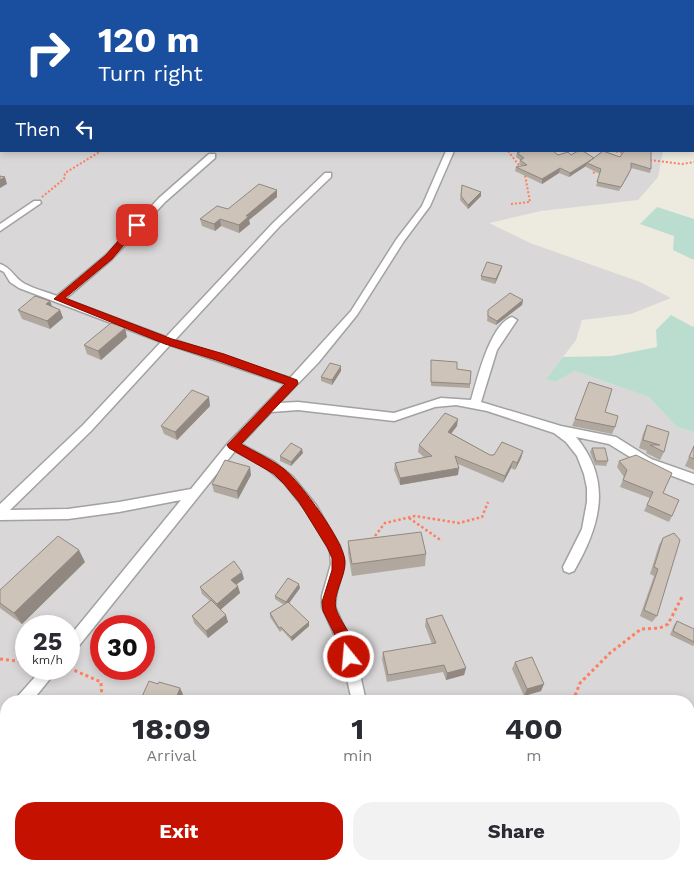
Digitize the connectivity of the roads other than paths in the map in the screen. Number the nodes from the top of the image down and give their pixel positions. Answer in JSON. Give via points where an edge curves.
{"nodes":[{"id":1,"x":450,"y":152,"type":"edge"},
{"id":2,"x":212,"y":156,"type":"dead end"},
{"id":3,"x":328,"y":175,"type":"dead end"},
{"id":4,"x":37,"y":203,"type":"road end"},
{"id":5,"x":0,"y":228,"type":"edge"},
{"id":6,"x":0,"y":267,"type":"edge"},
{"id":7,"x":58,"y":299,"type":"junction"},
{"id":8,"x":512,"y":320,"type":"dead end"},
{"id":9,"x":168,"y":342,"type":"junction"},
{"id":10,"x":293,"y":383,"type":"junction"},
{"id":11,"x":475,"y":404,"type":"junction"},
{"id":12,"x":270,"y":408,"type":"junction"},
{"id":13,"x":559,"y":430,"type":"junction"},
{"id":14,"x":233,"y":445,"type":"junction"},
{"id":15,"x":694,"y":479,"type":"edge"},
{"id":16,"x":193,"y":493,"type":"junction"},
{"id":17,"x":0,"y":512,"type":"edge"},
{"id":18,"x":0,"y":516,"type":"edge"},
{"id":19,"x":569,"y":567,"type":"dead end"},
{"id":20,"x":80,"y":632,"type":"edge"},
{"id":21,"x":41,"y":680,"type":"edge"},
{"id":22,"x":28,"y":695,"type":"edge"},
{"id":23,"x":358,"y":695,"type":"edge"}],
"edges":[{"from":1,"to":10,"type":"street","via":[[426,206],[400,240],[354,313]]},
{"from":2,"to":7,"type":"street","via":[[162,200],[109,257]]},
{"from":3,"to":9,"type":"street","via":[[282,219]]},
{"from":4,"to":5,"type":"street"},
{"from":6,"to":7,"type":"street","via":[[22,286]]},
{"from":7,"to":9,"type":"street"},
{"from":8,"to":11,"type":"street","via":[[488,355]]},
{"from":9,"to":10,"type":"street"},
{"from":9,"to":17,"type":"street","via":[[87,428]]},
{"from":10,"to":12,"type":"street"},
{"from":11,"to":12,"type":"street","via":[[442,401],[394,417],[298,406]]},
{"from":11,"to":13,"type":"street"},
{"from":12,"to":14,"type":"street"},
{"from":13,"to":15,"type":"street","via":[[612,440],[647,462]]},
{"from":13,"to":19,"type":"street","via":[[581,453],[594,491],[590,527]]},
{"from":14,"to":16,"type":"street"},
{"from":14,"to":23,"type":"street","via":[[288,480],[336,550],[338,570],[328,602],[346,642]]},
{"from":16,"to":18,"type":"street","via":[[68,514]]},
{"from":16,"to":20,"type":"street"},
{"from":21,"to":22,"type":"street"}]}
